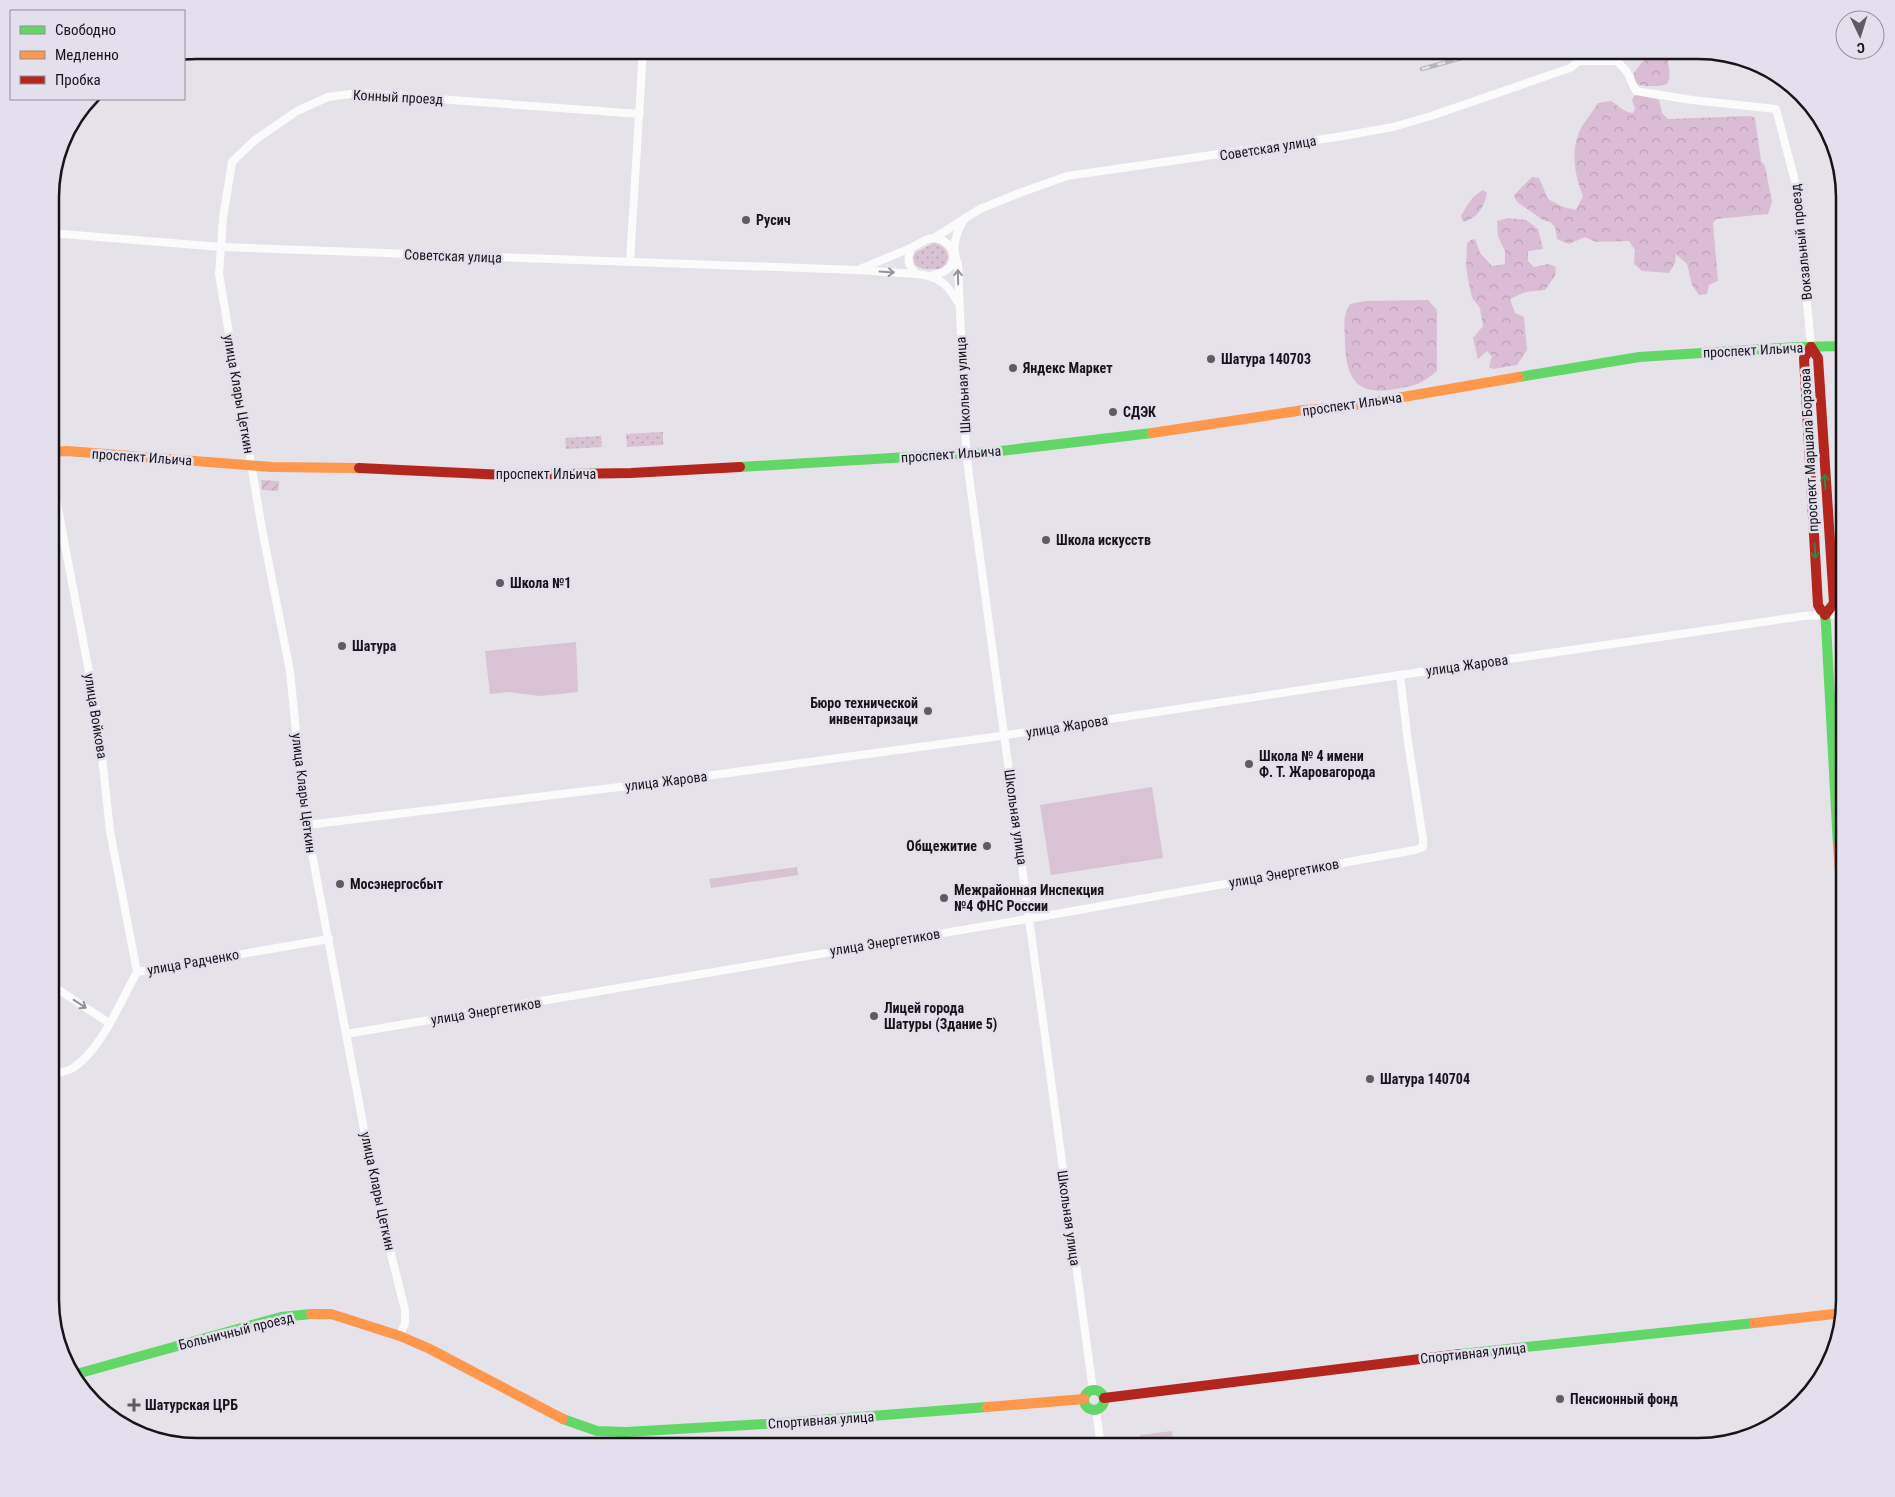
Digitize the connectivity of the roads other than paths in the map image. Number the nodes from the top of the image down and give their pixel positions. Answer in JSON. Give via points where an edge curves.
{"nodes":[{"id":1,"x":643,"y":59,"type":"edge"},
{"id":2,"x":1776,"y":109,"type":"joint"},
{"id":3,"x":640,"y":114,"type":"junction"},
{"id":4,"x":965,"y":218,"type":"junction"},
{"id":5,"x":59,"y":234,"type":"edge"},
{"id":6,"x":934,"y":238,"type":"junction"},
{"id":7,"x":221,"y":248,"type":"junction"},
{"id":8,"x":911,"y":248,"type":"junction"},
{"id":9,"x":953,"y":253,"type":"junction"},
{"id":10,"x":630,"y":262,"type":"junction"},
{"id":11,"x":857,"y":270,"type":"junction"},
{"id":12,"x":917,"y":274,"type":"junction"},
{"id":13,"x":930,"y":276,"type":"junction"},
{"id":14,"x":958,"y":302,"type":"junction"},
{"id":15,"x":1836,"y":346,"type":"edge"},
{"id":16,"x":1811,"y":347,"type":"junction"},
{"id":17,"x":59,"y":451,"type":"edge"},
{"id":18,"x":967,"y":453,"type":"junction"},
{"id":19,"x":252,"y":466,"type":"junction"},
{"id":20,"x":59,"y":510,"type":"edge"},
{"id":21,"x":1836,"y":614,"type":"edge"},
{"id":22,"x":1825,"y":615,"type":"junction"},
{"id":23,"x":1400,"y":675,"type":"junction"},
{"id":24,"x":1003,"y":735,"type":"junction"},
{"id":25,"x":1836,"y":806,"type":"edge"},
{"id":26,"x":307,"y":825,"type":"junction"},
{"id":27,"x":1030,"y":918,"type":"junction"},
{"id":28,"x":329,"y":938,"type":"junction"},
{"id":29,"x":137,"y":972,"type":"junction"},
{"id":30,"x":59,"y":990,"type":"edge"},
{"id":31,"x":109,"y":1023,"type":"junction"},
{"id":32,"x":346,"y":1034,"type":"junction"},
{"id":33,"x":59,"y":1073,"type":"edge"},
{"id":34,"x":1835,"y":1314,"type":"edge"},
{"id":35,"x":400,"y":1336,"type":"junction"},
{"id":36,"x":80,"y":1373,"type":"edge"},
{"id":37,"x":1093,"y":1390,"type":"junction"},
{"id":38,"x":1104,"y":1398,"type":"junction"},
{"id":39,"x":1084,"y":1399,"type":"junction"},
{"id":40,"x":1096,"y":1409,"type":"junction"},
{"id":41,"x":1100,"y":1438,"type":"edge"}],
"edges":[{"from":1,"to":3,"type":"street"},
{"from":2,"to":4,"type":"street","name":"Советская улица","via":[[1651,95],[1636,91],[1617,60],[1580,62],[1393,127],[1067,176],[980,209]]},
{"from":2,"to":16,"type":"street","name":"Вокзальный проезд","via":[[1797,189]]},
{"from":3,"to":7,"type":"street","name":"Конный проезд","via":[[358,93],[328,97],[297,111],[255,140],[232,162]]},
{"from":3,"to":10,"type":"street"},
{"from":4,"to":6,"type":"street","name":"Советская улица"},
{"from":4,"to":9,"type":"street","via":[[959,227]]},
{"from":5,"to":7,"type":"street","name":"Советская улица"},
{"from":6,"to":8,"type":"street"},
{"from":6,"to":9,"type":"street","via":[[943,240]]},
{"from":7,"to":10,"type":"street","name":"Советская улица"},
{"from":7,"to":19,"type":"street","name":"улица Клары Цеткин","via":[[220,274]]},
{"from":8,"to":11,"type":"street","name":"Советская улица"},
{"from":8,"to":12,"type":"street","via":[[908,260]]},
{"from":9,"to":13,"type":"street","via":[[949,267]]},
{"from":14,"to":9,"type":"street","name":"Школьная улица","one_way":true,"via":[[958,264]]},
{"from":10,"to":11,"type":"street","name":"Советская улица"},
{"from":11,"to":12,"type":"street","name":"Советская улица","one_way":true},
{"from":12,"to":13,"type":"street"},
{"from":13,"to":14,"type":"street","via":[[947,287]]},
{"from":14,"to":18,"type":"street","name":"Школьная улица"},
{"from":15,"to":16,"type":"street","name":"проспект Ильича"},
{"from":16,"to":18,"type":"street","name":"проспект Ильича","via":[[1639,357],[1345,407],[1304,410],[1116,438]]},
{"from":16,"to":22,"type":"street","name":"проспект Маршала Борзова","one_way":true,"via":[[1804,358],[1818,605]]},
{"from":22,"to":16,"type":"street","name":"проспект Маршала Борзова","one_way":true,"via":[[1834,603],[1818,358]]},
{"from":17,"to":19,"type":"street","name":"проспект Ильича"},
{"from":18,"to":19,"type":"street","name":"проспект Ильича","via":[[621,474],[505,475]]},
{"from":18,"to":24,"type":"street","name":"Школьная улица"},
{"from":19,"to":26,"type":"street","name":"улица Клары Цеткин","via":[[290,671]]},
{"from":20,"to":29,"type":"street","name":"улица Войкова","via":[[98,720],[110,831]]},
{"from":21,"to":22,"type":"street","name":"улица Жарова"},
{"from":22,"to":23,"type":"street","name":"улица Жарова"},
{"from":22,"to":25,"type":"street","name":"проспект Маршала Борзова"},
{"from":23,"to":24,"type":"street","name":"улица Жарова"},
{"from":23,"to":27,"type":"street","name":"улица Энергетиков","via":[[1423,847]]},
{"from":24,"to":26,"type":"street","name":"улица Жарова","via":[[669,781]]},
{"from":24,"to":27,"type":"street","name":"Школьная улица"},
{"from":26,"to":28,"type":"street","name":"улица Клары Цеткин"},
{"from":27,"to":32,"type":"street","name":"улица Энергетиков"},
{"from":27,"to":37,"type":"street","name":"Школьная улица"},
{"from":28,"to":29,"type":"street","name":"улица Радченко"},
{"from":28,"to":32,"type":"street","name":"улица Клары Цеткин"},
{"from":29,"to":31,"type":"street","name":"улица Радченко"},
{"from":30,"to":31,"type":"street","one_way":true},
{"from":31,"to":33,"type":"street","name":"улица Радченко","via":[[90,1053],[72,1069]]},
{"from":32,"to":35,"type":"street","name":"улица Клары Цеткин","via":[[377,1198],[405,1310]]},
{"from":34,"to":38,"type":"street","name":"Спортивная улица","via":[[1380,1363]]},
{"from":35,"to":36,"type":"street","name":"Больничный проезд","via":[[331,1314],[296,1315]]},
{"from":35,"to":39,"type":"street","name":"Спортивная улица","via":[[430,1348],[559,1418],[597,1430],[626,1432],[782,1423]]},
{"from":37,"to":38,"type":"street","via":[[1098,1390]]},
{"from":37,"to":39,"type":"street"},
{"from":38,"to":40,"type":"street","via":[[1101,1407]]},
{"from":39,"to":40,"type":"street","via":[[1090,1409]]},
{"from":40,"to":41,"type":"street"}]}
